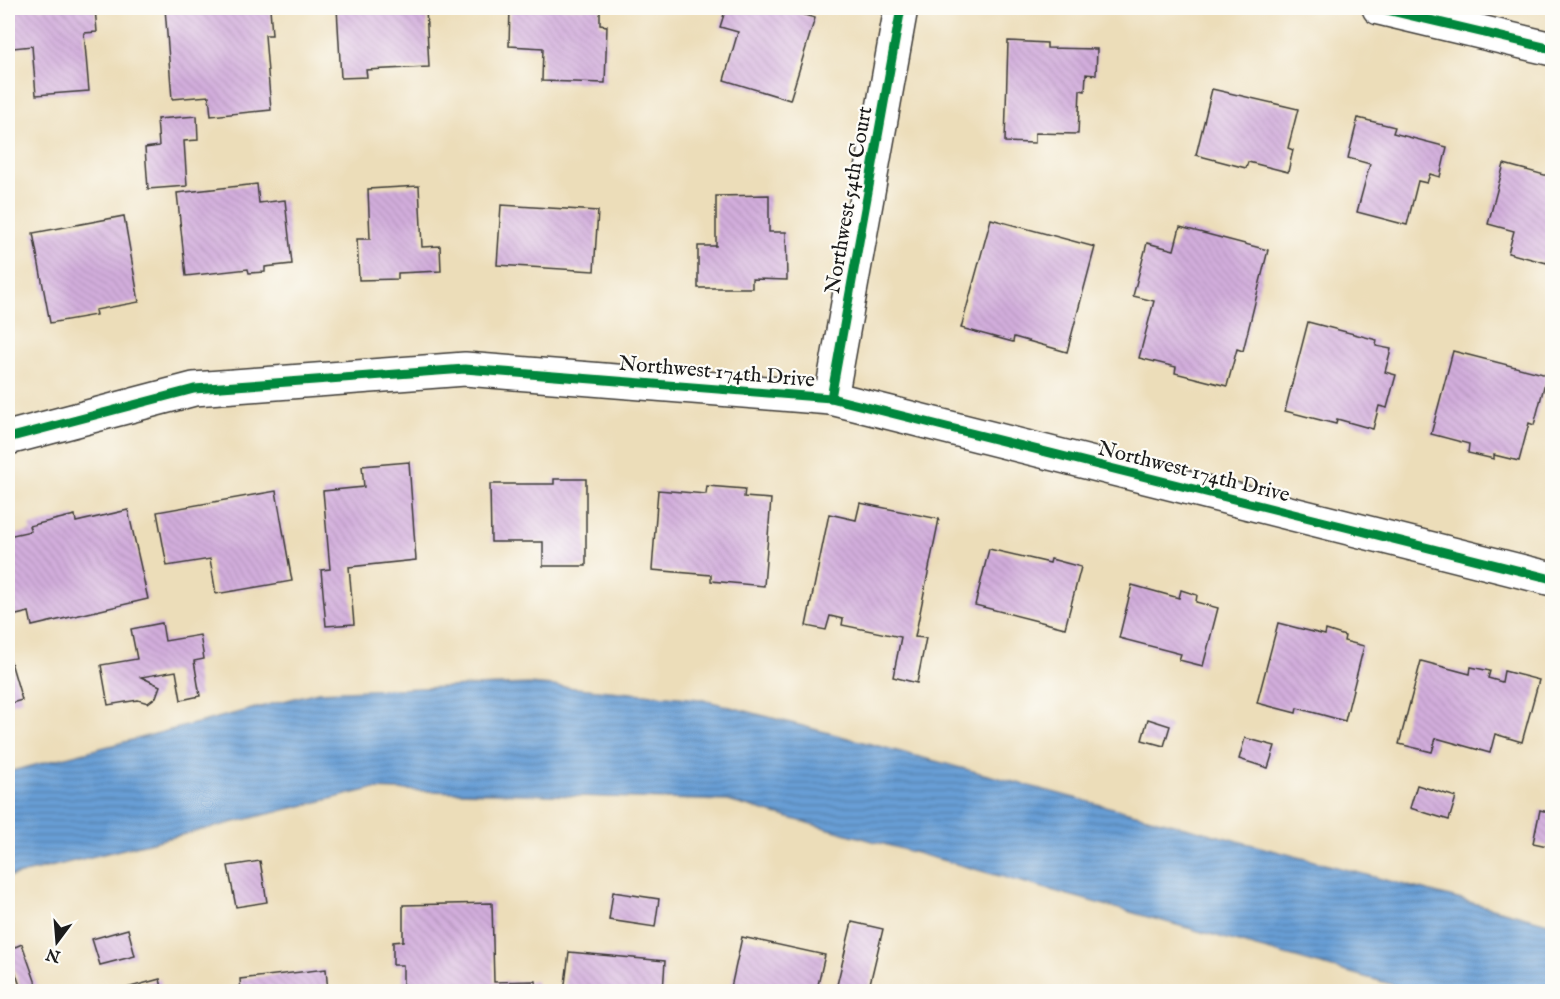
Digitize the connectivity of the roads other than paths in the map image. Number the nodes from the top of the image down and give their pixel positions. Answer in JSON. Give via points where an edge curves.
{"nodes":[{"id":1,"x":901,"y":8,"type":"edge"},
{"id":2,"x":1379,"y":8,"type":"edge"},
{"id":3,"x":1552,"y":49,"type":"edge"},
{"id":4,"x":831,"y":398,"type":"junction"},
{"id":5,"x":8,"y":438,"type":"edge"},
{"id":6,"x":1552,"y":579,"type":"edge"}],
"edges":[{"from":1,"to":4,"type":"street","name":"Northwest 54th Court"},
{"from":2,"to":3,"type":"street"},
{"from":4,"to":5,"type":"street","name":"Northwest 174th Drive","via":[[465,369],[194,389]]},
{"from":4,"to":6,"type":"street","name":"Northwest 174th Drive"}]}
